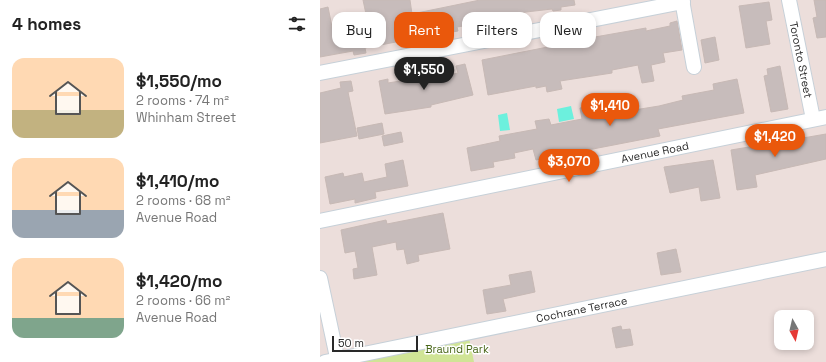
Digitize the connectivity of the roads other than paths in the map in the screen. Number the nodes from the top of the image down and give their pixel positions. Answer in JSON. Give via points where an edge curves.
{"nodes":[{"id":1,"x":789,"y":0,"type":"edge"},
{"id":2,"x":682,"y":1,"type":"edge"},
{"id":3,"x":694,"y":67,"type":"dead end"},
{"id":4,"x":320,"y":73,"type":"edge"},
{"id":5,"x":820,"y":118,"type":"edge"},
{"id":6,"x":320,"y":221,"type":"edge"},
{"id":7,"x":826,"y":259,"type":"edge"},
{"id":8,"x":320,"y":278,"type":"edge"},
{"id":9,"x":333,"y":361,"type":"edge"}],
"edges":[{"from":1,"to":5,"type":"street","name":"Toronto Street"},
{"from":2,"to":3,"type":"street"},
{"from":2,"to":4,"type":"street"},
{"from":5,"to":6,"type":"street","name":"Avenue Road"},
{"from":7,"to":9,"type":"street","name":"Cochrane Terrace"},
{"from":8,"to":9,"type":"street"}]}
